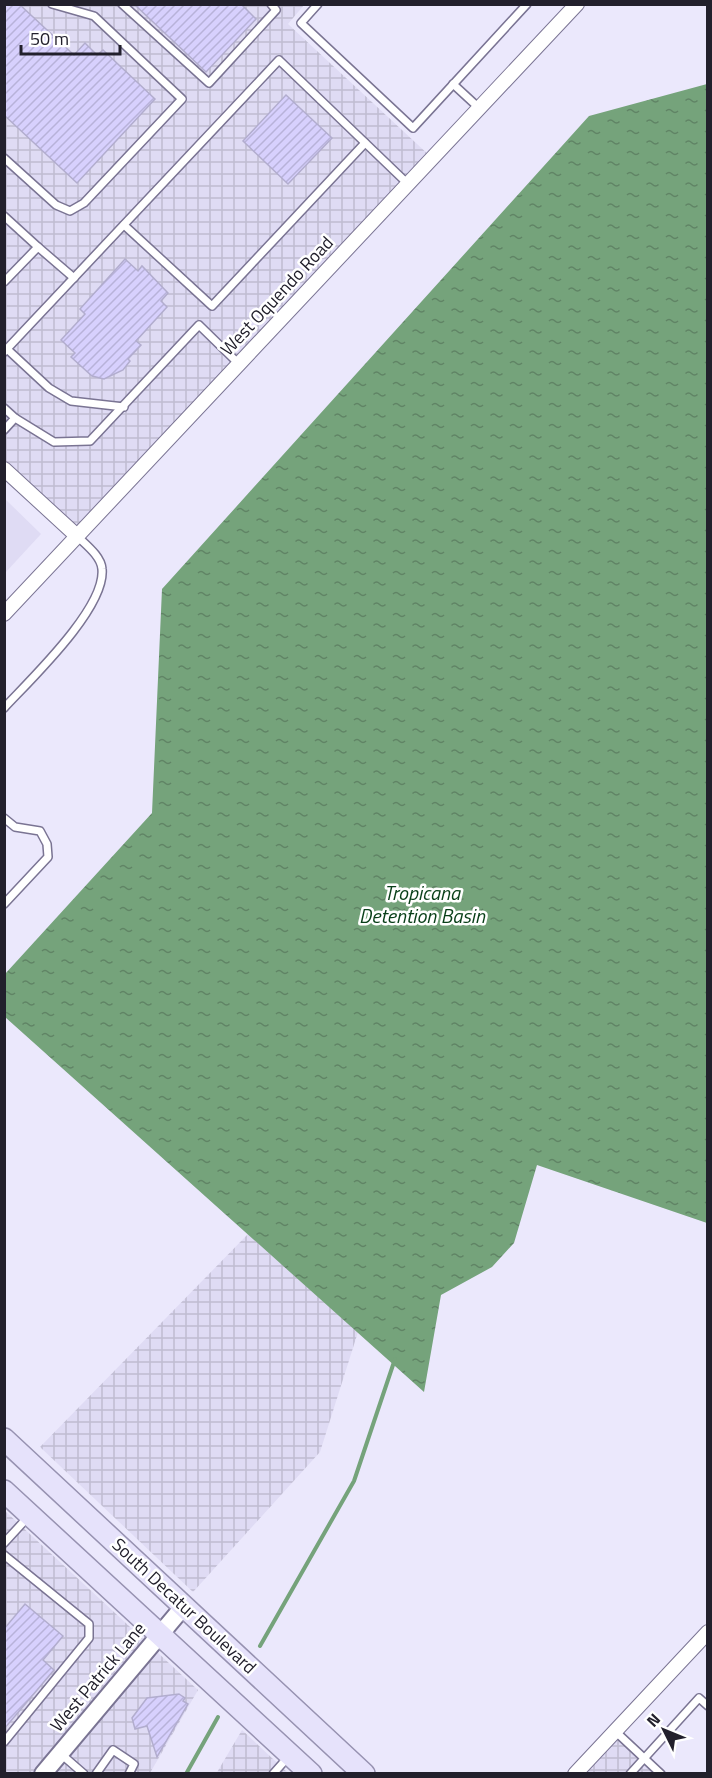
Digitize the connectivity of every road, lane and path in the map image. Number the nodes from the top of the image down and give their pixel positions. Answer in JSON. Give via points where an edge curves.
{"nodes":[{"id":1,"x":122,"y":4,"type":"edge"},
{"id":2,"x":271,"y":4,"type":"edge"},
{"id":3,"x":318,"y":4,"type":"edge"},
{"id":4,"x":526,"y":4,"type":"edge"},
{"id":5,"x":577,"y":4,"type":"edge"},
{"id":6,"x":53,"y":5,"type":"edge"},
{"id":7,"x":453,"y":84,"type":"junction"},
{"id":8,"x":479,"y":108,"type":"junction"},
{"id":9,"x":365,"y":143,"type":"junction"},
{"id":10,"x":4,"y":158,"type":"edge"},
{"id":11,"x":408,"y":184,"type":"junction"},
{"id":12,"x":4,"y":216,"type":"edge"},
{"id":13,"x":124,"y":225,"type":"junction"},
{"id":14,"x":38,"y":247,"type":"junction"},
{"id":15,"x":74,"y":278,"type":"junction"},
{"id":16,"x":4,"y":282,"type":"edge"},
{"id":17,"x":6,"y":350,"type":"edge"},
{"id":18,"x":238,"y":363,"type":"junction"},
{"id":19,"x":124,"y":407,"type":"junction"},
{"id":20,"x":4,"y":408,"type":"edge"},
{"id":21,"x":15,"y":418,"type":"junction"},
{"id":22,"x":4,"y":430,"type":"edge"},
{"id":23,"x":4,"y":469,"type":"edge"},
{"id":24,"x":77,"y":536,"type":"junction"},
{"id":25,"x":4,"y":614,"type":"edge"},
{"id":26,"x":4,"y":708,"type":"edge"},
{"id":27,"x":4,"y":818,"type":"edge"},
{"id":28,"x":4,"y":904,"type":"edge"},
{"id":29,"x":4,"y":1439,"type":"edge"},
{"id":30,"x":4,"y":1491,"type":"edge"},
{"id":31,"x":31,"y":1515,"type":"junction"},
{"id":32,"x":4,"y":1543,"type":"edge"},
{"id":33,"x":4,"y":1555,"type":"edge"},
{"id":34,"x":184,"y":1606,"type":"junction"},
{"id":35,"x":708,"y":1632,"type":"edge"},
{"id":36,"x":158,"y":1634,"type":"junction"},
{"id":37,"x":708,"y":1706,"type":"edge"},
{"id":38,"x":615,"y":1731,"type":"junction"},
{"id":39,"x":4,"y":1742,"type":"edge"},
{"id":40,"x":60,"y":1754,"type":"junction"},
{"id":41,"x":290,"y":1754,"type":"junction"},
{"id":42,"x":644,"y":1759,"type":"junction"},
{"id":43,"x":43,"y":1773,"type":"edge"},
{"id":44,"x":84,"y":1773,"type":"edge"},
{"id":45,"x":96,"y":1773,"type":"edge"},
{"id":46,"x":129,"y":1773,"type":"edge"},
{"id":47,"x":273,"y":1773,"type":"edge"},
{"id":48,"x":311,"y":1773,"type":"edge"},
{"id":49,"x":364,"y":1773,"type":"edge"},
{"id":50,"x":575,"y":1773,"type":"edge"},
{"id":51,"x":630,"y":1773,"type":"edge"},
{"id":52,"x":661,"y":1773,"type":"edge"}],
"edges":[{"from":1,"to":2,"type":"lane","via":[[209,83],[276,10]]},
{"from":3,"to":7,"type":"lane","via":[[301,23],[413,128]]},
{"from":4,"to":7,"type":"lane"},
{"from":5,"to":8,"type":"street","name":"West Oquendo Road"},
{"from":6,"to":10,"type":"lane","via":[[94,16],[182,99],[84,203],[70,211],[56,205]]},
{"from":7,"to":8,"type":"lane"},
{"from":8,"to":11,"type":"street","name":"West Oquendo Road"},
{"from":9,"to":11,"type":"lane"},
{"from":9,"to":13,"type":"lane","via":[[212,306]]},
{"from":9,"to":13,"type":"lane","via":[[279,60]]},
{"from":11,"to":18,"type":"street","name":"West Oquendo Road"},
{"from":12,"to":14,"type":"lane"},
{"from":13,"to":15,"type":"lane"},
{"from":14,"to":15,"type":"lane"},
{"from":14,"to":16,"type":"lane"},
{"from":15,"to":17,"type":"lane"},
{"from":17,"to":19,"type":"lane","via":[[49,388],[71,401]]},
{"from":18,"to":19,"type":"lane","via":[[199,326]]},
{"from":18,"to":24,"type":"street","name":"West Oquendo Road"},
{"from":19,"to":21,"type":"lane","via":[[90,441],[54,442]]},
{"from":20,"to":21,"type":"lane"},
{"from":21,"to":22,"type":"lane"},
{"from":23,"to":24,"type":"street"},
{"from":24,"to":25,"type":"street","name":"West Oquendo Road"},
{"from":24,"to":26,"type":"lane","via":[[102,567],[94,603]]},
{"from":27,"to":28,"type":"lane","via":[[15,827],[40,831],[48,857]]},
{"from":29,"to":34,"type":"main road","name":"South Decatur Boulevard"},
{"from":30,"to":31,"type":"main road","name":"South Decatur Boulevard"},
{"from":31,"to":32,"type":"lane"},
{"from":31,"to":36,"type":"main road","name":"South Decatur Boulevard"},
{"from":33,"to":39,"type":"lane","via":[[89,1624],[89,1638]]},
{"from":34,"to":36,"type":"street","name":"West Patrick Lane"},
{"from":34,"to":49,"type":"main road","name":"South Decatur Boulevard"},
{"from":35,"to":38,"type":"street"},
{"from":36,"to":40,"type":"street","name":"West Patrick Lane"},
{"from":36,"to":41,"type":"main road","name":"South Decatur Boulevard"},
{"from":37,"to":42,"type":"lane","via":[[699,1698]]},
{"from":38,"to":42,"type":"lane"},
{"from":38,"to":50,"type":"street"},
{"from":40,"to":43,"type":"street","name":"West Patrick Lane"},
{"from":40,"to":44,"type":"lane"},
{"from":41,"to":47,"type":"lane"},
{"from":41,"to":48,"type":"main road","name":"South Decatur Boulevard"},
{"from":42,"to":51,"type":"lane"},
{"from":42,"to":52,"type":"lane"},
{"from":45,"to":46,"type":"lane","via":[[113,1750],[134,1764]]}]}
